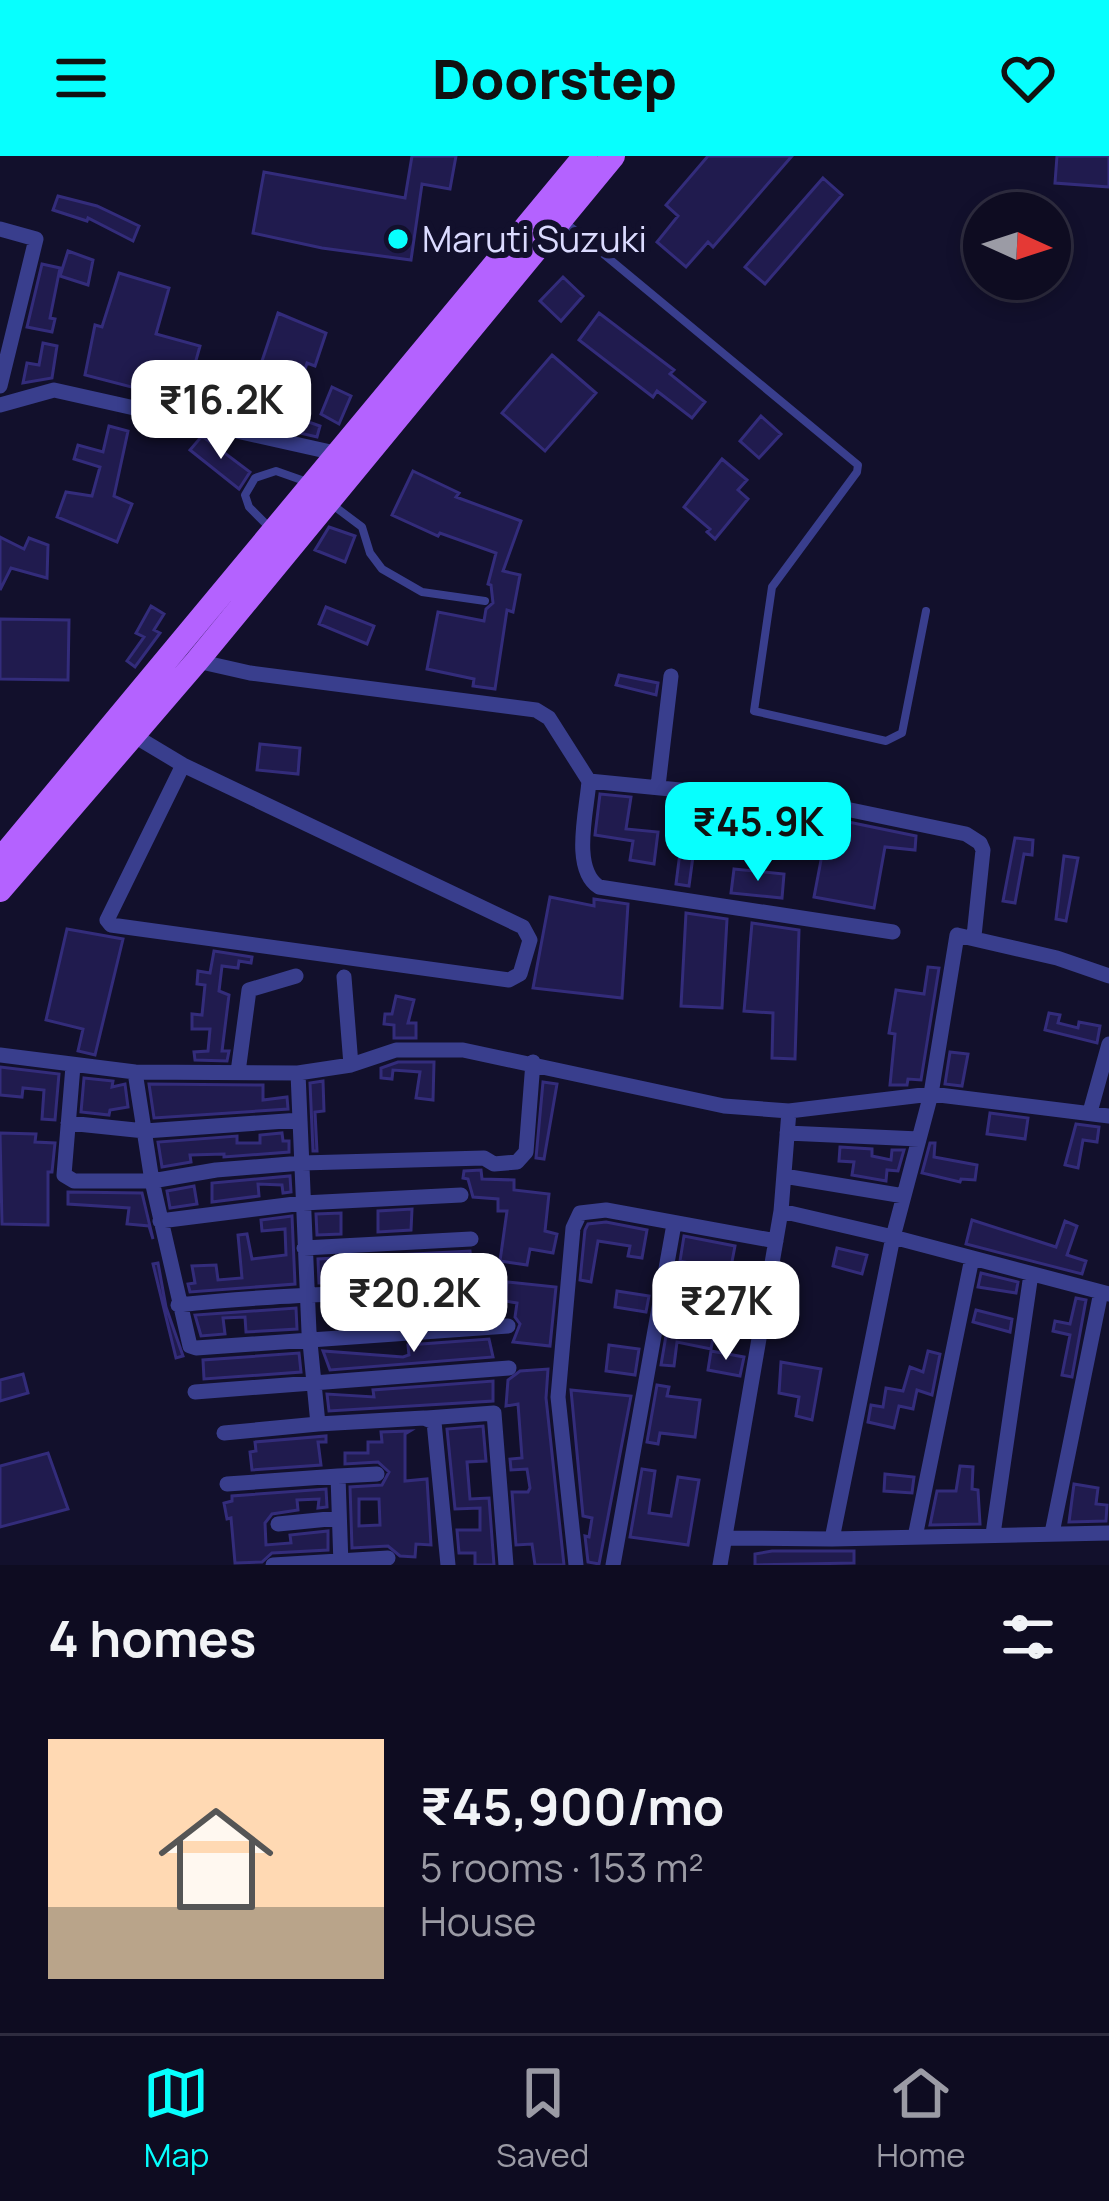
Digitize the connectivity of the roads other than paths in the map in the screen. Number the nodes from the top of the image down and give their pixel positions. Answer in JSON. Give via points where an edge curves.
{"nodes":[{"id":1,"x":585,"y":156,"type":"edge"},
{"id":2,"x":614,"y":156,"type":"edge"},
{"id":3,"x":561,"y":218,"type":"junction"},
{"id":4,"x":0,"y":230,"type":"edge"},
{"id":5,"x":0,"y":386,"type":"edge"},
{"id":6,"x":0,"y":405,"type":"edge"},
{"id":7,"x":335,"y":453,"type":"junction"},
{"id":8,"x":319,"y":492,"type":"junction"},
{"id":9,"x":272,"y":530,"type":"junction"},
{"id":10,"x":485,"y":602,"type":"dead end"},
{"id":11,"x":926,"y":611,"type":"dead end"},
{"id":12,"x":197,"y":661,"type":"junction"},
{"id":13,"x":670,"y":676,"type":"dead end"},
{"id":14,"x":133,"y":735,"type":"junction"},
{"id":15,"x":183,"y":764,"type":"junction"},
{"id":16,"x":82,"y":778,"type":"junction"},
{"id":17,"x":589,"y":781,"type":"junction"},
{"id":18,"x":658,"y":786,"type":"junction"},
{"id":19,"x":0,"y":860,"type":"edge"},
{"id":20,"x":0,"y":890,"type":"edge"},
{"id":21,"x":892,"y":932,"type":"dead end"},
{"id":22,"x":974,"y":937,"type":"junction"},
{"id":23,"x":296,"y":976,"type":"dead end"},
{"id":24,"x":1109,"y":976,"type":"edge"},
{"id":25,"x":344,"y":977,"type":"dead end"},
{"id":26,"x":1109,"y":1044,"type":"edge"},
{"id":27,"x":0,"y":1055,"type":"edge"},
{"id":28,"x":533,"y":1062,"type":"junction"},
{"id":29,"x":351,"y":1065,"type":"junction"},
{"id":30,"x":73,"y":1066,"type":"junction"},
{"id":31,"x":135,"y":1072,"type":"junction"},
{"id":32,"x":238,"y":1072,"type":"junction"},
{"id":33,"x":298,"y":1072,"type":"junction"},
{"id":34,"x":931,"y":1094,"type":"junction"},
{"id":35,"x":789,"y":1111,"type":"junction"},
{"id":36,"x":1090,"y":1112,"type":"junction"},
{"id":37,"x":1109,"y":1116,"type":"edge"},
{"id":38,"x":300,"y":1120,"type":"junction"},
{"id":39,"x":68,"y":1123,"type":"junction"},
{"id":40,"x":145,"y":1131,"type":"junction"},
{"id":41,"x":787,"y":1133,"type":"junction"},
{"id":42,"x":919,"y":1139,"type":"junction"},
{"id":43,"x":302,"y":1163,"type":"junction"},
{"id":44,"x":784,"y":1176,"type":"junction"},
{"id":45,"x":152,"y":1181,"type":"junction"},
{"id":46,"x":460,"y":1195,"type":"dead end"},
{"id":47,"x":904,"y":1196,"type":"junction"},
{"id":48,"x":303,"y":1203,"type":"junction"},
{"id":49,"x":781,"y":1211,"type":"junction"},
{"id":50,"x":160,"y":1221,"type":"junction"},
{"id":51,"x":674,"y":1224,"type":"junction"},
{"id":52,"x":893,"y":1238,"type":"junction"},
{"id":53,"x":471,"y":1239,"type":"dead end"},
{"id":54,"x":776,"y":1240,"type":"junction"},
{"id":55,"x":304,"y":1249,"type":"junction"},
{"id":56,"x":972,"y":1258,"type":"junction"},
{"id":57,"x":1031,"y":1274,"type":"junction"},
{"id":58,"x":467,"y":1288,"type":"dead end"},
{"id":59,"x":1105,"y":1293,"type":"edge"},
{"id":60,"x":307,"y":1298,"type":"junction"},
{"id":61,"x":661,"y":1304,"type":"junction"},
{"id":62,"x":178,"y":1305,"type":"junction"},
{"id":63,"x":761,"y":1325,"type":"junction"},
{"id":64,"x":508,"y":1326,"type":"dead end"},
{"id":65,"x":310,"y":1339,"type":"junction"},
{"id":66,"x":509,"y":1367,"type":"dead end"},
{"id":67,"x":314,"y":1381,"type":"junction"},
{"id":68,"x":195,"y":1392,"type":"dead end"},
{"id":69,"x":424,"y":1418,"type":"junction"},
{"id":70,"x":318,"y":1424,"type":"junction"},
{"id":71,"x":224,"y":1433,"type":"dead end"},
{"id":72,"x":377,"y":1474,"type":"dead end"},
{"id":73,"x":338,"y":1477,"type":"junction"},
{"id":74,"x":227,"y":1484,"type":"dead end"},
{"id":75,"x":339,"y":1518,"type":"junction"},
{"id":76,"x":278,"y":1524,"type":"dead end"},
{"id":77,"x":1052,"y":1533,"type":"junction"},
{"id":78,"x":1109,"y":1533,"type":"edge"},
{"id":79,"x":993,"y":1534,"type":"junction"},
{"id":80,"x":915,"y":1537,"type":"junction"},
{"id":81,"x":725,"y":1538,"type":"junction"},
{"id":82,"x":832,"y":1539,"type":"junction"},
{"id":83,"x":388,"y":1558,"type":"dead end"},
{"id":84,"x":341,"y":1562,"type":"edge"},
{"id":85,"x":273,"y":1565,"type":"edge"},
{"id":86,"x":448,"y":1565,"type":"edge"},
{"id":87,"x":506,"y":1565,"type":"edge"},
{"id":88,"x":576,"y":1565,"type":"edge"},
{"id":89,"x":613,"y":1565,"type":"edge"},
{"id":90,"x":720,"y":1565,"type":"edge"}],
"edges":[{"from":1,"to":7,"type":"main road"},
{"from":2,"to":3,"type":"main road"},
{"from":3,"to":8,"type":"main road"},
{"from":3,"to":11,"type":"lane","via":[[858,465],[772,587],[754,711],[897,737]]},
{"from":4,"to":5,"type":"street","via":[[36,239]]},
{"from":6,"to":7,"type":"street","via":[[54,390]]},
{"from":7,"to":8,"type":"main road"},
{"from":8,"to":9,"type":"main road"},
{"from":8,"to":9,"type":"lane","via":[[276,471],[255,478],[245,495]]},
{"from":8,"to":10,"type":"lane","via":[[362,527],[382,569],[422,592]]},
{"from":8,"to":12,"type":"main road"},
{"from":9,"to":16,"type":"main road"},
{"from":12,"to":14,"type":"main road"},
{"from":12,"to":17,"type":"street","via":[[529,708],[549,718]]},
{"from":13,"to":18,"type":"street"},
{"from":14,"to":15,"type":"street"},
{"from":14,"to":16,"type":"main road"},
{"from":15,"to":15,"type":"street","via":[[523,927],[530,940],[520,974],[509,980],[111,925]]},
{"from":16,"to":19,"type":"main road"},
{"from":16,"to":20,"type":"main road"},
{"from":17,"to":18,"type":"street"},
{"from":17,"to":21,"type":"street","via":[[583,865],[599,887]]},
{"from":18,"to":22,"type":"street","via":[[895,816],[974,838],[984,860]]},
{"from":22,"to":24,"type":"street"},
{"from":22,"to":34,"type":"street","via":[[958,935]]},
{"from":23,"to":32,"type":"street","via":[[249,990]]},
{"from":25,"to":29,"type":"street"},
{"from":26,"to":36,"type":"street"},
{"from":27,"to":30,"type":"street"},
{"from":28,"to":29,"type":"street","via":[[396,1050]]},
{"from":28,"to":35,"type":"street","via":[[724,1106]]},
{"from":28,"to":43,"type":"street","via":[[526,1152],[518,1162]]},
{"from":29,"to":33,"type":"street"},
{"from":30,"to":31,"type":"street"},
{"from":30,"to":39,"type":"street"},
{"from":31,"to":32,"type":"street"},
{"from":31,"to":40,"type":"street"},
{"from":32,"to":33,"type":"street"},
{"from":33,"to":38,"type":"street"},
{"from":34,"to":35,"type":"street"},
{"from":34,"to":36,"type":"street"},
{"from":34,"to":42,"type":"street"},
{"from":35,"to":41,"type":"street"},
{"from":36,"to":37,"type":"street"},
{"from":38,"to":40,"type":"street"},
{"from":38,"to":43,"type":"street"},
{"from":39,"to":40,"type":"street"},
{"from":39,"to":45,"type":"street","via":[[67,1179]]},
{"from":40,"to":45,"type":"street"},
{"from":41,"to":42,"type":"street"},
{"from":41,"to":44,"type":"street"},
{"from":42,"to":47,"type":"street"},
{"from":43,"to":45,"type":"street"},
{"from":43,"to":48,"type":"street"},
{"from":44,"to":47,"type":"street"},
{"from":44,"to":49,"type":"street"},
{"from":45,"to":50,"type":"street"},
{"from":46,"to":48,"type":"street"},
{"from":47,"to":52,"type":"street"},
{"from":48,"to":50,"type":"street"},
{"from":48,"to":55,"type":"street"},
{"from":49,"to":52,"type":"street"},
{"from":49,"to":54,"type":"street"},
{"from":50,"to":62,"type":"street"},
{"from":51,"to":54,"type":"street"},
{"from":51,"to":61,"type":"street"},
{"from":51,"to":88,"type":"street","via":[[594,1210],[580,1213],[573,1228],[558,1397]]},
{"from":52,"to":56,"type":"street"},
{"from":52,"to":82,"type":"street"},
{"from":53,"to":55,"type":"street"},
{"from":54,"to":63,"type":"street"},
{"from":55,"to":60,"type":"street"},
{"from":56,"to":57,"type":"street"},
{"from":56,"to":80,"type":"street"},
{"from":57,"to":59,"type":"street"},
{"from":57,"to":79,"type":"street"},
{"from":58,"to":60,"type":"street"},
{"from":59,"to":77,"type":"street"},
{"from":60,"to":62,"type":"street"},
{"from":60,"to":65,"type":"street"},
{"from":61,"to":63,"type":"street"},
{"from":61,"to":89,"type":"street"},
{"from":62,"to":65,"type":"street","via":[[185,1339],[196,1348]]},
{"from":63,"to":81,"type":"street"},
{"from":64,"to":65,"type":"street"},
{"from":65,"to":67,"type":"street"},
{"from":66,"to":67,"type":"street"},
{"from":67,"to":68,"type":"street"},
{"from":67,"to":70,"type":"street"},
{"from":69,"to":70,"type":"street"},
{"from":69,"to":86,"type":"street","via":[[437,1429]]},
{"from":69,"to":87,"type":"street","via":[[494,1413]]},
{"from":70,"to":71,"type":"street"},
{"from":72,"to":73,"type":"street"},
{"from":73,"to":74,"type":"street"},
{"from":73,"to":75,"type":"street"},
{"from":75,"to":76,"type":"street"},
{"from":75,"to":84,"type":"street"},
{"from":77,"to":78,"type":"street"},
{"from":77,"to":79,"type":"street"},
{"from":79,"to":80,"type":"street"},
{"from":80,"to":82,"type":"street"},
{"from":81,"to":82,"type":"street"},
{"from":81,"to":90,"type":"street"},
{"from":83,"to":84,"type":"street"},
{"from":84,"to":85,"type":"street"}]}
